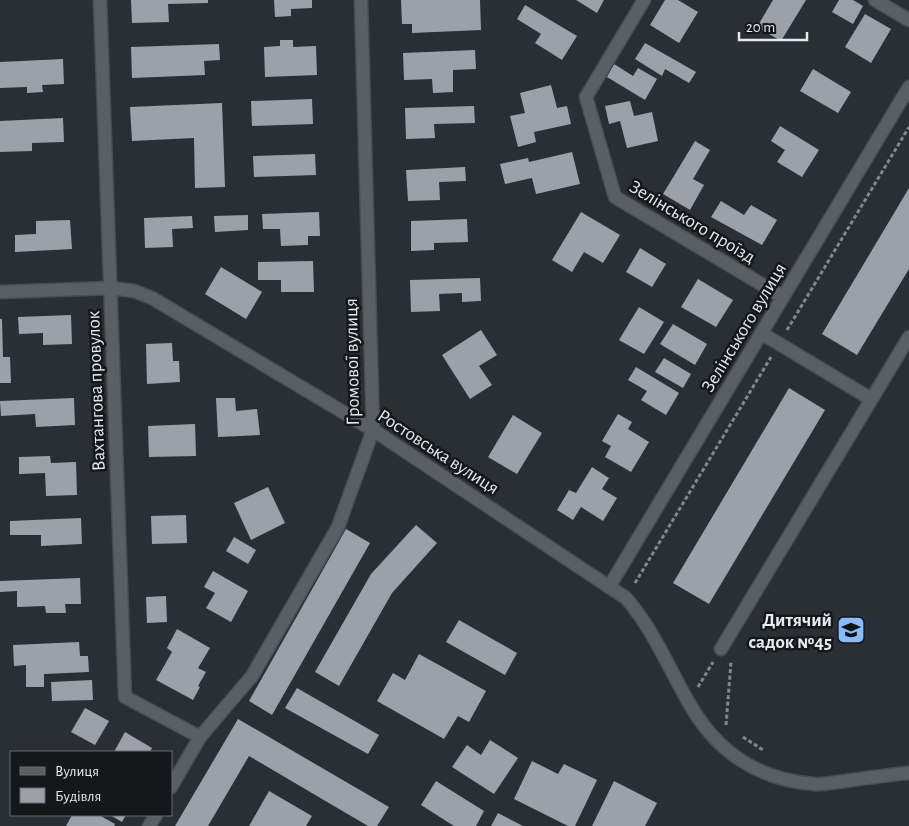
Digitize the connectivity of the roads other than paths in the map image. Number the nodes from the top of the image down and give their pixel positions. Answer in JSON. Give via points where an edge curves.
{"nodes":[{"id":1,"x":100,"y":0,"type":"edge"},
{"id":2,"x":361,"y":0,"type":"edge"},
{"id":3,"x":644,"y":0,"type":"edge"},
{"id":4,"x":875,"y":0,"type":"edge"},
{"id":5,"x":909,"y":20,"type":"edge"},
{"id":6,"x":909,"y":87,"type":"edge"},
{"id":7,"x":110,"y":288,"type":"junction"},
{"id":8,"x":0,"y":292,"type":"edge"},
{"id":9,"x":783,"y":297,"type":"junction"},
{"id":10,"x":761,"y":333,"type":"junction"},
{"id":11,"x":909,"y":337,"type":"edge"},
{"id":12,"x":872,"y":399,"type":"junction"},
{"id":13,"x":373,"y":430,"type":"junction"},
{"id":14,"x":609,"y":587,"type":"junction"},
{"id":15,"x":726,"y":652,"type":"road end"},
{"id":16,"x":200,"y":737,"type":"junction"},
{"id":17,"x":909,"y":773,"type":"edge"},
{"id":18,"x":172,"y":785,"type":"edge"}],
"edges":[{"from":1,"to":7,"type":"street","name":"Вахтангова провулок"},
{"from":2,"to":13,"type":"street","name":"Громової вулиця"},
{"from":3,"to":9,"type":"street","name":"Зелінського проїзд","via":[[586,97],[615,197]]},
{"from":4,"to":5,"type":"street"},
{"from":6,"to":9,"type":"street","name":"Зелінського вулиця"},
{"from":7,"to":8,"type":"street","name":"Ростовська вулиця"},
{"from":7,"to":13,"type":"street","name":"Ростовська вулиця","via":[[134,291],[152,298]]},
{"from":7,"to":16,"type":"street","name":"Вахтангова провулок","via":[[126,697]]},
{"from":9,"to":10,"type":"street","name":"Зелінського вулиця"},
{"from":10,"to":12,"type":"street"},
{"from":10,"to":14,"type":"street","name":"Зелінського вулиця"},
{"from":11,"to":12,"type":"street"},
{"from":12,"to":15,"type":"street"},
{"from":13,"to":14,"type":"street","name":"Ростовська вулиця"},
{"from":13,"to":16,"type":"street","name":"Громової вулиця","via":[[338,527],[252,676]]},
{"from":14,"to":17,"type":"street","name":"Ростовська вулиця","via":[[626,598],[643,618],[706,729],[728,752],[755,769],[784,780],[816,784]]},
{"from":16,"to":18,"type":"street","name":"Громової вулиця"}]}
